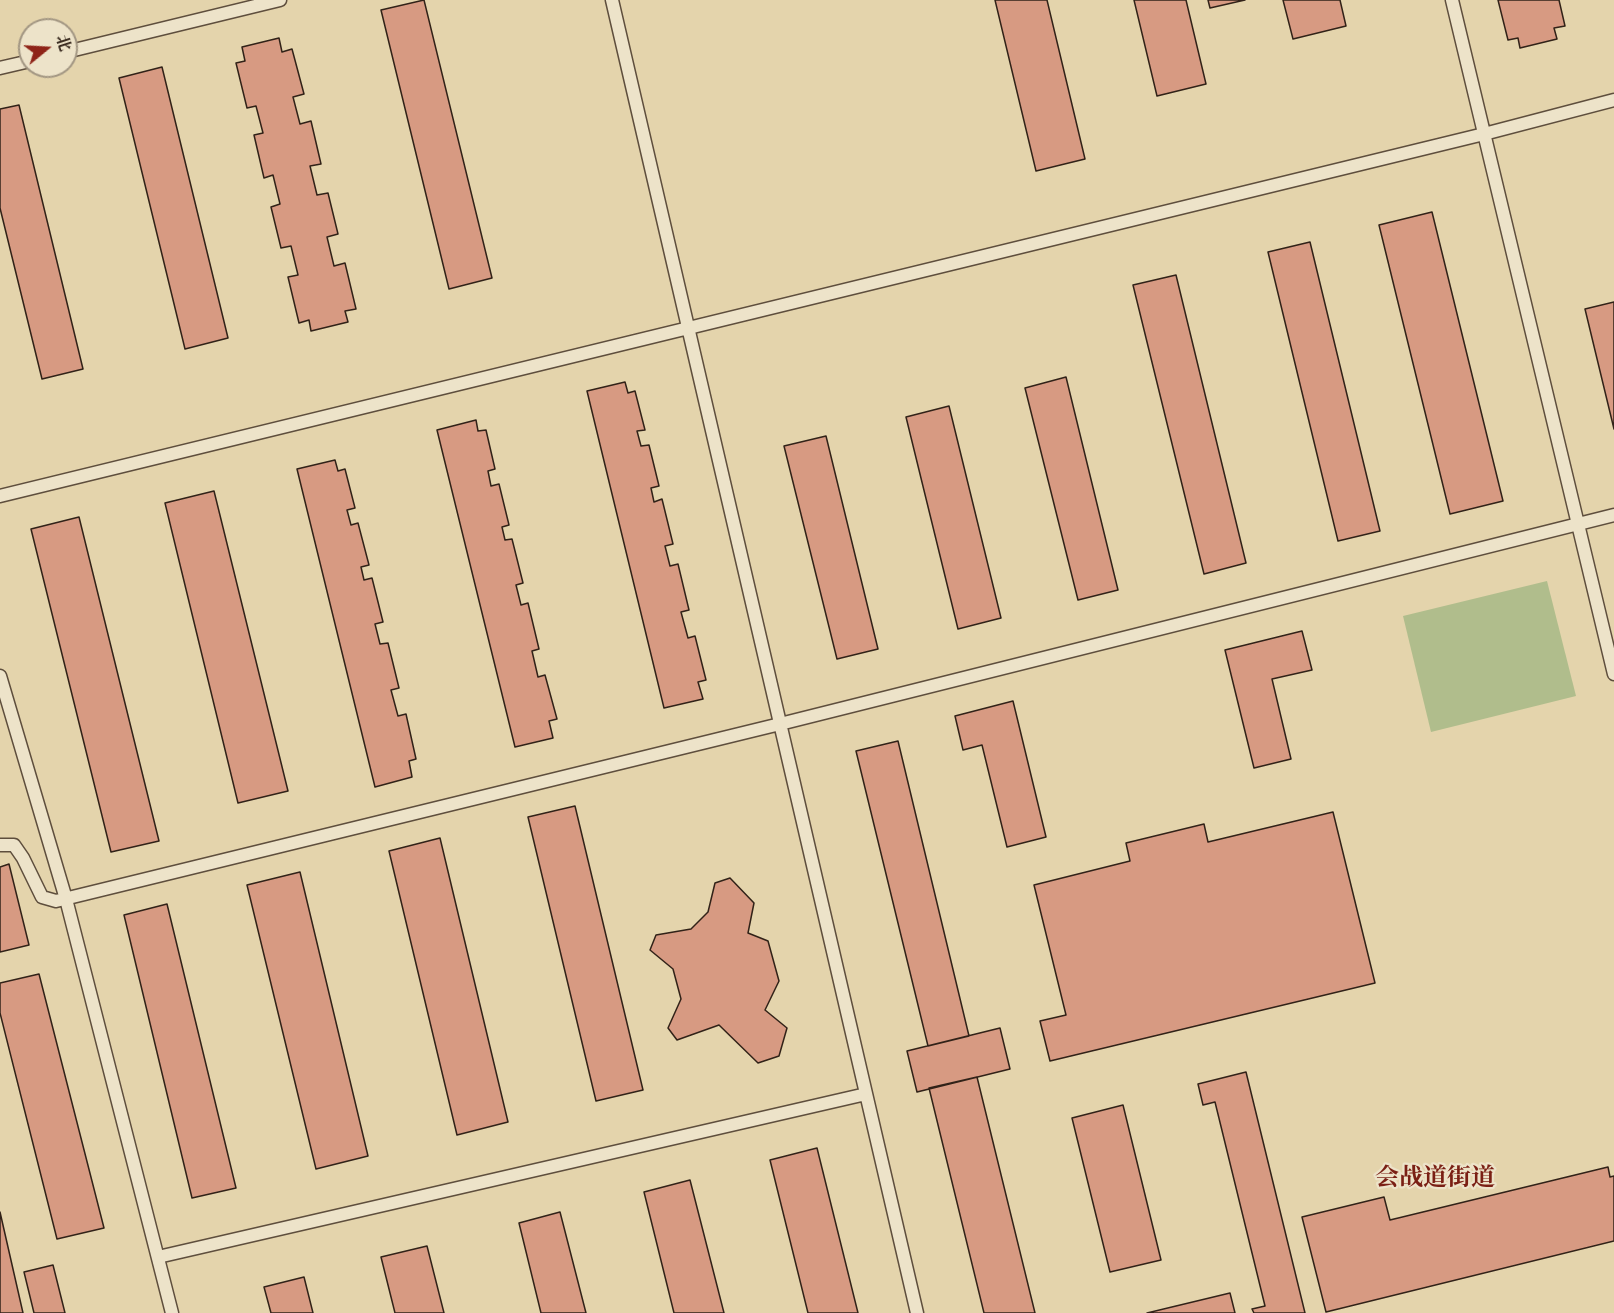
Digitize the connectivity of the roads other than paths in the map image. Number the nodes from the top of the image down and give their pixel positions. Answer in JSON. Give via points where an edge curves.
{"nodes":[{"id":1,"x":280,"y":0,"type":"edge"},
{"id":2,"x":612,"y":0,"type":"edge"},
{"id":3,"x":1452,"y":0,"type":"edge"},
{"id":4,"x":78,"y":49,"type":"edge"},
{"id":5,"x":18,"y":64,"type":"edge"},
{"id":6,"x":0,"y":68,"type":"edge"},
{"id":7,"x":1614,"y":100,"type":"edge"},
{"id":8,"x":1484,"y":134,"type":"junction"},
{"id":9,"x":688,"y":328,"type":"junction"},
{"id":10,"x":0,"y":496,"type":"edge"},
{"id":11,"x":1614,"y":515,"type":"edge"},
{"id":12,"x":1578,"y":524,"type":"junction"},
{"id":13,"x":1614,"y":674,"type":"edge"},
{"id":14,"x":0,"y":676,"type":"edge"},
{"id":15,"x":780,"y":724,"type":"junction"},
{"id":16,"x":0,"y":845,"type":"edge"},
{"id":17,"x":66,"y":899,"type":"junction"},
{"id":18,"x":866,"y":1094,"type":"junction"},
{"id":19,"x":158,"y":1257,"type":"junction"},
{"id":20,"x":172,"y":1313,"type":"edge"},
{"id":21,"x":917,"y":1313,"type":"edge"}],
"edges":[{"from":1,"to":4,"type":"lane"},
{"from":2,"to":9,"type":"lane"},
{"from":3,"to":8,"type":"lane"},
{"from":5,"to":6,"type":"lane"},
{"from":7,"to":8,"type":"lane"},
{"from":8,"to":9,"type":"lane"},
{"from":8,"to":12,"type":"lane"},
{"from":9,"to":10,"type":"lane"},
{"from":9,"to":15,"type":"lane"},
{"from":11,"to":12,"type":"lane"},
{"from":12,"to":13,"type":"lane"},
{"from":12,"to":15,"type":"lane"},
{"from":14,"to":17,"type":"lane"},
{"from":15,"to":17,"type":"lane"},
{"from":15,"to":18,"type":"lane"},
{"from":16,"to":17,"type":"lane","via":[[14,845],[42,897]]},
{"from":17,"to":19,"type":"lane"},
{"from":18,"to":19,"type":"lane"},
{"from":18,"to":21,"type":"lane"},
{"from":19,"to":20,"type":"lane"}]}
